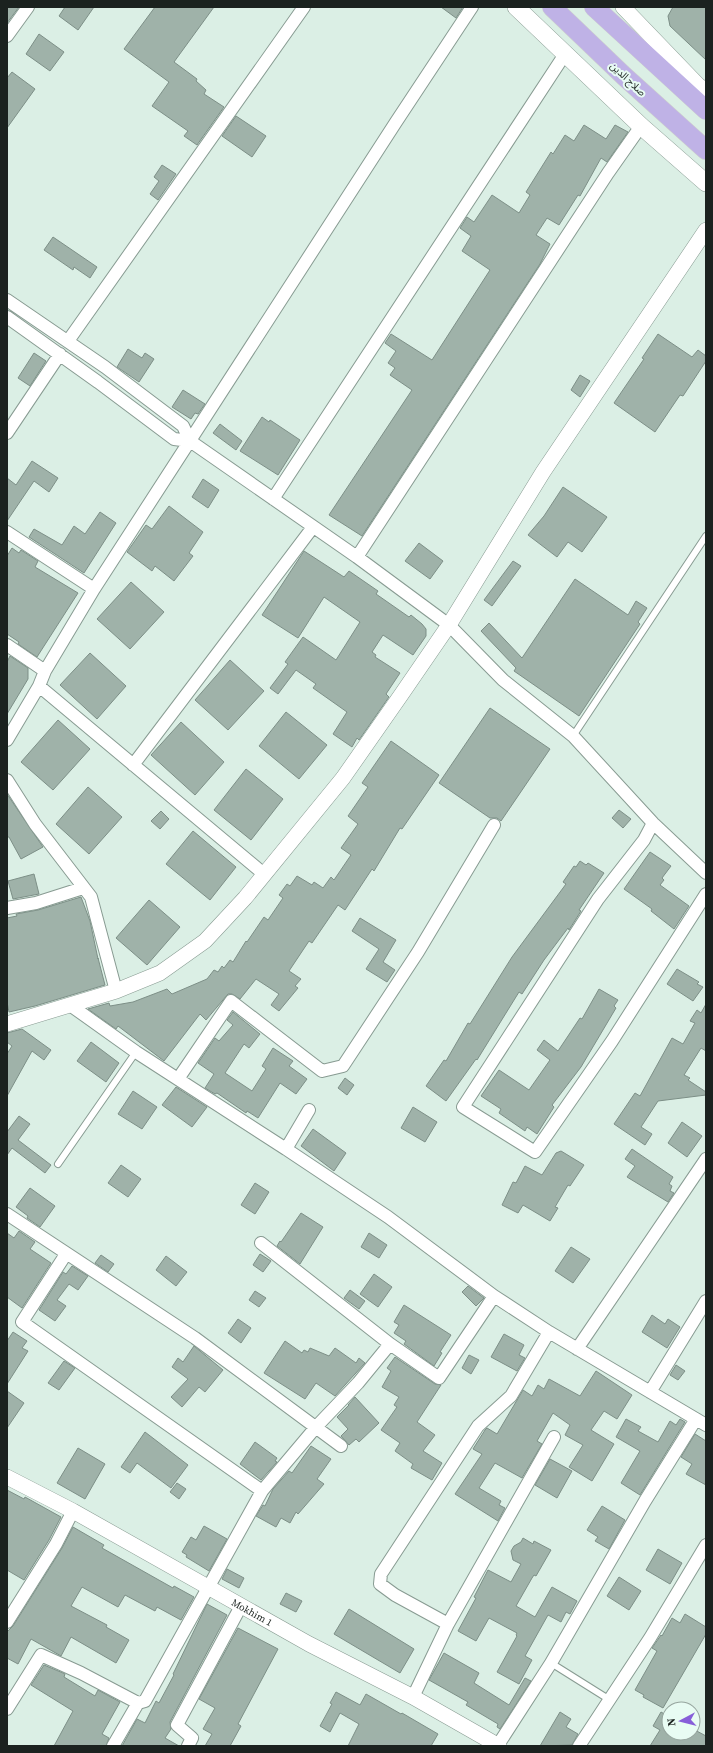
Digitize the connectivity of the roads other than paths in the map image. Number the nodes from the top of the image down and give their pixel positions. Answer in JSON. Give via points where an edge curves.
{"nodes":[{"id":1,"x":28,"y":7,"type":"edge"},
{"id":2,"x":304,"y":7,"type":"edge"},
{"id":3,"x":472,"y":7,"type":"edge"},
{"id":4,"x":516,"y":7,"type":"edge"},
{"id":5,"x":552,"y":7,"type":"edge"},
{"id":6,"x":594,"y":7,"type":"edge"},
{"id":7,"x":623,"y":7,"type":"edge"},
{"id":8,"x":7,"y":36,"type":"edge"},
{"id":9,"x":566,"y":54,"type":"junction"},
{"id":10,"x":706,"y":91,"type":"edge"},
{"id":11,"x":706,"y":110,"type":"edge"},
{"id":12,"x":641,"y":126,"type":"junction"},
{"id":13,"x":706,"y":150,"type":"edge"},
{"id":14,"x":706,"y":183,"type":"edge"},
{"id":15,"x":706,"y":230,"type":"edge"},
{"id":16,"x":7,"y":300,"type":"edge"},
{"id":17,"x":7,"y":317,"type":"edge"},
{"id":18,"x":68,"y":341,"type":"junction"},
{"id":19,"x":60,"y":354,"type":"junction"},
{"id":20,"x":7,"y":433,"type":"edge"},
{"id":21,"x":190,"y":441,"type":"junction"},
{"id":22,"x":273,"y":499,"type":"junction"},
{"id":23,"x":313,"y":527,"type":"junction"},
{"id":24,"x":7,"y":532,"type":"edge"},
{"id":25,"x":706,"y":536,"type":"edge"},
{"id":26,"x":357,"y":557,"type":"junction"},
{"id":27,"x":94,"y":589,"type":"junction"},
{"id":28,"x":449,"y":625,"type":"junction"},
{"id":29,"x":7,"y":645,"type":"edge"},
{"id":30,"x":45,"y":671,"type":"junction"},
{"id":31,"x":39,"y":686,"type":"junction"},
{"id":32,"x":572,"y":736,"type":"junction"},
{"id":33,"x":7,"y":740,"type":"edge"},
{"id":34,"x":133,"y":765,"type":"junction"},
{"id":35,"x":7,"y":780,"type":"edge"},
{"id":36,"x":653,"y":823,"type":"junction"},
{"id":37,"x":494,"y":825,"type":"dead end"},
{"id":38,"x":706,"y":873,"type":"edge"},
{"id":39,"x":264,"y":874,"type":"junction"},
{"id":40,"x":83,"y":888,"type":"junction"},
{"id":41,"x":706,"y":894,"type":"edge"},
{"id":42,"x":7,"y":908,"type":"edge"},
{"id":43,"x":116,"y":991,"type":"junction"},
{"id":44,"x":70,"y":1005,"type":"junction"},
{"id":45,"x":7,"y":1024,"type":"edge"},
{"id":46,"x":136,"y":1052,"type":"junction"},
{"id":47,"x":178,"y":1079,"type":"junction"},
{"id":48,"x":309,"y":1110,"type":"dead end"},
{"id":49,"x":286,"y":1149,"type":"junction"},
{"id":50,"x":706,"y":1159,"type":"edge"},
{"id":51,"x":58,"y":1164,"type":"dead end"},
{"id":52,"x":7,"y":1214,"type":"edge"},
{"id":53,"x":261,"y":1243,"type":"dead end"},
{"id":54,"x":66,"y":1254,"type":"junction"},
{"id":55,"x":494,"y":1296,"type":"junction"},
{"id":56,"x":706,"y":1301,"type":"edge"},
{"id":57,"x":549,"y":1332,"type":"junction"},
{"id":58,"x":390,"y":1344,"type":"junction"},
{"id":59,"x":577,"y":1349,"type":"junction"},
{"id":60,"x":650,"y":1392,"type":"junction"},
{"id":61,"x":701,"y":1422,"type":"edge"},
{"id":62,"x":316,"y":1427,"type":"junction"},
{"id":63,"x":554,"y":1437,"type":"dead end"},
{"id":64,"x":341,"y":1446,"type":"dead end"},
{"id":65,"x":7,"y":1477,"type":"edge"},
{"id":66,"x":262,"y":1491,"type":"junction"},
{"id":67,"x":73,"y":1511,"type":"junction"},
{"id":68,"x":706,"y":1545,"type":"edge"},
{"id":69,"x":209,"y":1588,"type":"junction"},
{"id":70,"x":242,"y":1606,"type":"junction"},
{"id":71,"x":7,"y":1622,"type":"edge"},
{"id":72,"x":448,"y":1624,"type":"junction"},
{"id":73,"x":551,"y":1663,"type":"junction"},
{"id":74,"x":413,"y":1697,"type":"junction"},
{"id":75,"x":610,"y":1700,"type":"junction"},
{"id":76,"x":138,"y":1703,"type":"junction"},
{"id":77,"x":7,"y":1709,"type":"edge"},
{"id":78,"x":113,"y":1746,"type":"edge"},
{"id":79,"x":188,"y":1746,"type":"edge"},
{"id":80,"x":499,"y":1746,"type":"edge"},
{"id":81,"x":579,"y":1746,"type":"edge"}],
"edges":[{"from":1,"to":8,"type":"street"},
{"from":2,"to":18,"type":"street"},
{"from":3,"to":21,"type":"street"},
{"from":4,"to":9,"type":"main road"},
{"from":5,"to":13,"type":"highway","name":"صلاح الدين"},
{"from":6,"to":11,"type":"highway"},
{"from":7,"to":10,"type":"street"},
{"from":9,"to":12,"type":"main road"},
{"from":9,"to":22,"type":"street"},
{"from":12,"to":14,"type":"main road"},
{"from":12,"to":26,"type":"street"},
{"from":15,"to":28,"type":"street","via":[[543,472]]},
{"from":16,"to":18,"type":"street"},
{"from":17,"to":19,"type":"street"},
{"from":18,"to":21,"type":"street","via":[[183,426]]},
{"from":19,"to":20,"type":"street"},
{"from":19,"to":21,"type":"street","via":[[174,439]]},
{"from":21,"to":22,"type":"street"},
{"from":21,"to":27,"type":"street"},
{"from":22,"to":23,"type":"street"},
{"from":23,"to":26,"type":"street"},
{"from":23,"to":34,"type":"street"},
{"from":24,"to":27,"type":"street"},
{"from":25,"to":32,"type":"lane"},
{"from":26,"to":28,"type":"street"},
{"from":27,"to":30,"type":"street"},
{"from":28,"to":32,"type":"street","via":[[504,680]]},
{"from":28,"to":39,"type":"street","via":[[343,778]]},
{"from":29,"to":30,"type":"street"},
{"from":30,"to":31,"type":"street"},
{"from":31,"to":33,"type":"street"},
{"from":31,"to":34,"type":"street"},
{"from":32,"to":36,"type":"street"},
{"from":34,"to":39,"type":"street"},
{"from":35,"to":40,"type":"street","via":[[35,824]]},
{"from":36,"to":38,"type":"street"},
{"from":36,"to":41,"type":"street","via":[[644,840],[598,899],[463,1107],[534,1152],[612,1041]]},
{"from":37,"to":47,"type":"street","via":[[418,952],[343,1066],[322,1071],[231,1001]]},
{"from":39,"to":43,"type":"street","via":[[204,941],[160,973]]},
{"from":40,"to":42,"type":"street","via":[[36,903]]},
{"from":40,"to":43,"type":"street","via":[[91,897]]},
{"from":43,"to":44,"type":"street"},
{"from":44,"to":45,"type":"street"},
{"from":44,"to":46,"type":"street"},
{"from":46,"to":47,"type":"street"},
{"from":46,"to":51,"type":"lane"},
{"from":47,"to":49,"type":"street"},
{"from":48,"to":49,"type":"street"},
{"from":49,"to":55,"type":"street","via":[[388,1217]]},
{"from":50,"to":59,"type":"street"},
{"from":52,"to":54,"type":"street"},
{"from":53,"to":58,"type":"street"},
{"from":54,"to":62,"type":"street","via":[[195,1338]]},
{"from":54,"to":66,"type":"street","via":[[22,1322]]},
{"from":55,"to":57,"type":"street"},
{"from":55,"to":58,"type":"street","via":[[439,1378]]},
{"from":56,"to":60,"type":"street"},
{"from":57,"to":59,"type":"street"},
{"from":57,"to":72,"type":"street","via":[[511,1396],[478,1426],[381,1574],[380,1584]]},
{"from":58,"to":62,"type":"street"},
{"from":59,"to":60,"type":"street"},
{"from":60,"to":61,"type":"street"},
{"from":61,"to":73,"type":"street","via":[[645,1501]]},
{"from":62,"to":64,"type":"street"},
{"from":62,"to":66,"type":"street"},
{"from":63,"to":72,"type":"street"},
{"from":65,"to":67,"type":"street","name":"Mokhim 1"},
{"from":66,"to":69,"type":"street"},
{"from":67,"to":69,"type":"street","name":"Mokhim 1"},
{"from":67,"to":71,"type":"street","via":[[56,1544]]},
{"from":68,"to":75,"type":"street"},
{"from":69,"to":70,"type":"street","name":"Mokhim 1"},
{"from":69,"to":76,"type":"street","via":[[145,1701]]},
{"from":70,"to":74,"type":"street","name":"Mokhim 1","via":[[309,1644]]},
{"from":70,"to":79,"type":"street","via":[[177,1725],[192,1738]]},
{"from":72,"to":74,"type":"street"},
{"from":73,"to":75,"type":"lane"},
{"from":73,"to":80,"type":"street"},
{"from":74,"to":80,"type":"street","name":"Mokhim 1"},
{"from":75,"to":81,"type":"street"},
{"from":76,"to":77,"type":"street","via":[[41,1655]]},
{"from":76,"to":78,"type":"street"}]}
